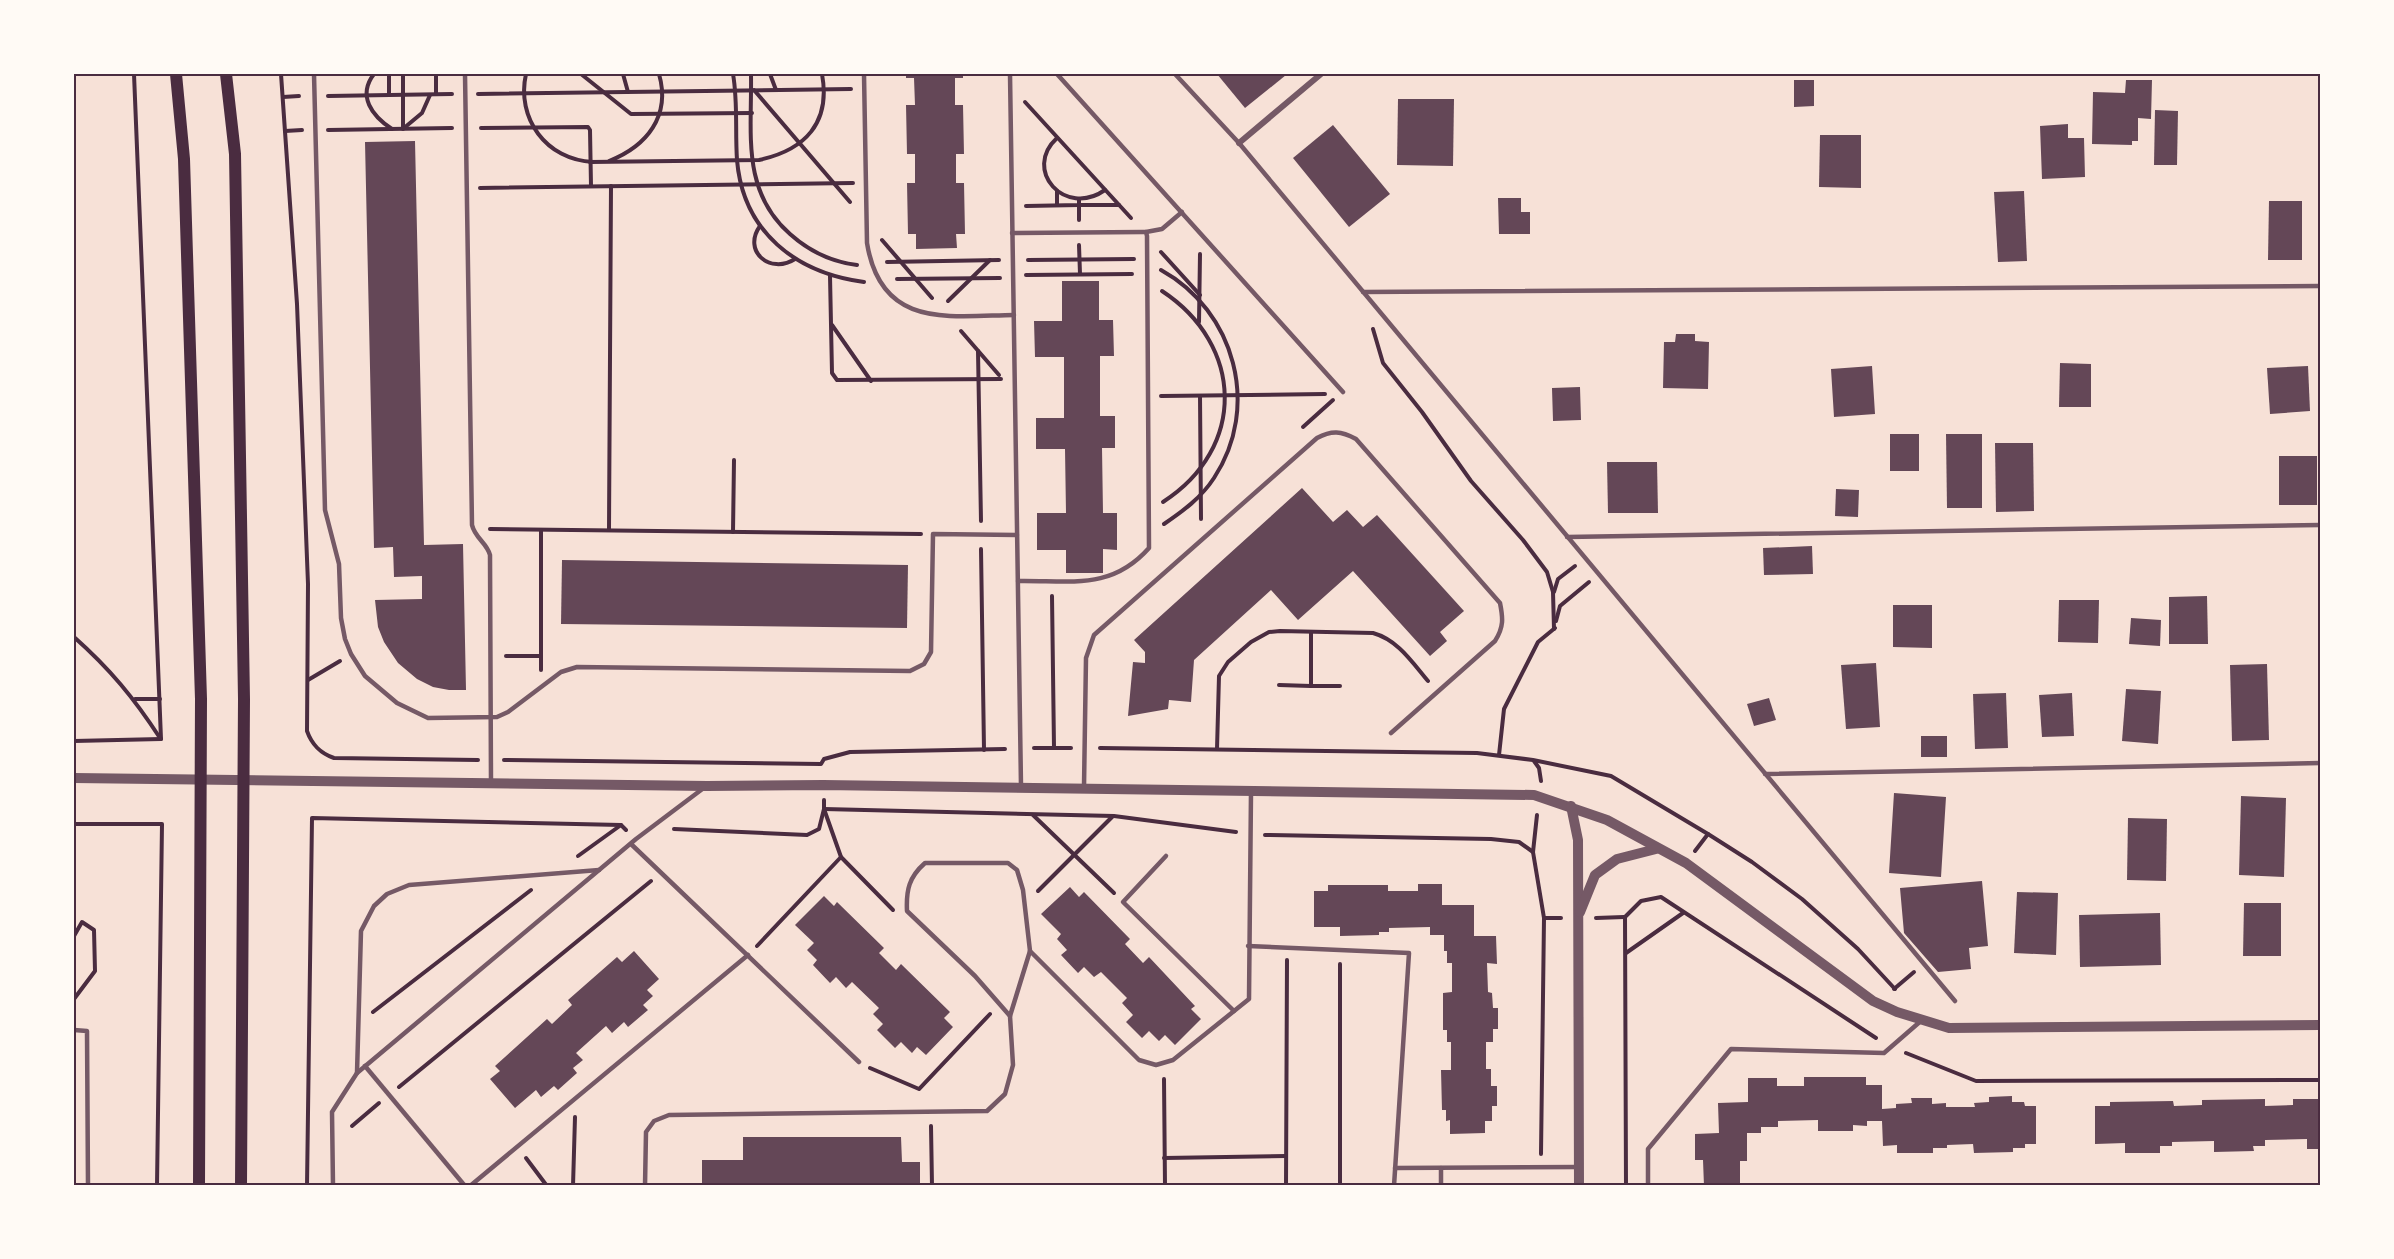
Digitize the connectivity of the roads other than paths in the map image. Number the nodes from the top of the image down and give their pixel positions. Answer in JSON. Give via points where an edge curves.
{"nodes":[{"id":1,"x":176,"y":74,"type":"edge"},
{"id":2,"x":226,"y":74,"type":"edge"},
{"id":3,"x":314,"y":74,"type":"edge"},
{"id":4,"x":465,"y":74,"type":"edge"},
{"id":5,"x":864,"y":74,"type":"edge"},
{"id":6,"x":1010,"y":74,"type":"edge"},
{"id":7,"x":1057,"y":74,"type":"edge"},
{"id":8,"x":1175,"y":74,"type":"edge"},
{"id":9,"x":1321,"y":74,"type":"edge"},
{"id":10,"x":1239,"y":143,"type":"junction"},
{"id":11,"x":1182,"y":212,"type":"junction"},
{"id":12,"x":1012,"y":233,"type":"junction"},
{"id":13,"x":1146,"y":233,"type":"junction"},
{"id":14,"x":2320,"y":286,"type":"edge"},
{"id":15,"x":1362,"y":292,"type":"junction"},
{"id":16,"x":1014,"y":315,"type":"junction"},
{"id":17,"x":1341,"y":393,"type":"road end"},
{"id":18,"x":2320,"y":525,"type":"edge"},
{"id":19,"x":1017,"y":536,"type":"junction"},
{"id":20,"x":1567,"y":537,"type":"junction"},
{"id":21,"x":1018,"y":581,"type":"junction"},
{"id":22,"x":490,"y":717,"type":"junction"},
{"id":23,"x":1391,"y":733,"type":"dead end"},
{"id":24,"x":2320,"y":764,"type":"edge"},
{"id":25,"x":1765,"y":774,"type":"junction"},
{"id":26,"x":74,"y":778,"type":"edge"},
{"id":27,"x":200,"y":780,"type":"junction"},
{"id":28,"x":243,"y":781,"type":"junction"},
{"id":29,"x":491,"y":783,"type":"junction"},
{"id":30,"x":707,"y":786,"type":"junction"},
{"id":31,"x":1021,"y":789,"type":"junction"},
{"id":32,"x":1084,"y":790,"type":"junction"},
{"id":33,"x":1251,"y":792,"type":"junction"},
{"id":34,"x":1571,"y":806,"type":"junction"},
{"id":35,"x":631,"y":844,"type":"junction"},
{"id":36,"x":1656,"y":849,"type":"junction"},
{"id":37,"x":1166,"y":856,"type":"dead end"},
{"id":38,"x":601,"y":870,"type":"junction"},
{"id":39,"x":1578,"y":918,"type":"junction"},
{"id":40,"x":1248,"y":946,"type":"junction"},
{"id":41,"x":1030,"y":951,"type":"junction"},
{"id":42,"x":748,"y":956,"type":"junction"},
{"id":43,"x":1954,"y":1001,"type":"dead end"},
{"id":44,"x":1234,"y":1011,"type":"junction"},
{"id":45,"x":1010,"y":1016,"type":"junction"},
{"id":46,"x":1922,"y":1020,"type":"junction"},
{"id":47,"x":2320,"y":1025,"type":"edge"},
{"id":48,"x":74,"y":1030,"type":"edge"},
{"id":49,"x":859,"y":1062,"type":"dead end"},
{"id":50,"x":365,"y":1066,"type":"junction"},
{"id":51,"x":357,"y":1073,"type":"junction"},
{"id":52,"x":1579,"y":1167,"type":"junction"},
{"id":53,"x":1395,"y":1168,"type":"junction"},
{"id":54,"x":1441,"y":1168,"type":"junction"},
{"id":55,"x":88,"y":1185,"type":"edge"},
{"id":56,"x":199,"y":1185,"type":"edge"},
{"id":57,"x":241,"y":1185,"type":"edge"},
{"id":58,"x":333,"y":1185,"type":"edge"},
{"id":59,"x":467,"y":1185,"type":"edge"},
{"id":60,"x":645,"y":1185,"type":"edge"},
{"id":61,"x":1394,"y":1185,"type":"edge"},
{"id":62,"x":1440,"y":1185,"type":"edge"},
{"id":63,"x":1579,"y":1185,"type":"edge"},
{"id":64,"x":1648,"y":1185,"type":"edge"}],
"edges":[{"from":1,"to":27,"type":"main road","via":[[184,159]]},
{"from":2,"to":28,"type":"main road","via":[[235,166]]},
{"from":3,"to":22,"type":"lane","via":[[325,510],[338,556],[341,618],[351,654],[365,676],[410,711],[428,718]]},
{"from":4,"to":22,"type":"lane","via":[[472,525],[490,555]]},
{"from":5,"to":16,"type":"lane","via":[[867,243],[882,285],[900,303],[922,313]]},
{"from":6,"to":12,"type":"lane"},
{"from":7,"to":11,"type":"lane"},
{"from":8,"to":10,"type":"lane"},
{"from":9,"to":10,"type":"street"},
{"from":10,"to":15,"type":"lane"},
{"from":11,"to":13,"type":"lane","via":[[1167,225]]},
{"from":11,"to":17,"type":"lane"},
{"from":12,"to":13,"type":"lane"},
{"from":12,"to":16,"type":"lane"},
{"from":13,"to":21,"type":"lane","via":[[1149,548],[1122,572],[1097,580]]},
{"from":14,"to":15,"type":"lane"},
{"from":15,"to":20,"type":"lane"},
{"from":16,"to":19,"type":"lane"},
{"from":18,"to":20,"type":"lane"},
{"from":19,"to":21,"type":"lane"},
{"from":19,"to":22,"type":"lane","via":[[933,534],[932,642],[927,659],[917,669],[577,667],[561,672],[508,712]]},
{"from":20,"to":25,"type":"lane"},
{"from":21,"to":31,"type":"lane"},
{"from":22,"to":29,"type":"lane"},
{"from":23,"to":32,"type":"lane","via":[[1495,641],[1504,621],[1500,603],[1356,439],[1342,432],[1329,432],[1317,438],[1094,635],[1086,658]]},
{"from":24,"to":25,"type":"lane"},
{"from":25,"to":43,"type":"lane"},
{"from":26,"to":27,"type":"street"},
{"from":27,"to":28,"type":"street"},
{"from":27,"to":56,"type":"main road"},
{"from":28,"to":29,"type":"street"},
{"from":28,"to":57,"type":"main road"},
{"from":29,"to":30,"type":"street"},
{"from":30,"to":31,"type":"street"},
{"from":30,"to":35,"type":"lane"},
{"from":31,"to":32,"type":"street"},
{"from":32,"to":33,"type":"street"},
{"from":33,"to":34,"type":"street","via":[[1534,795]]},
{"from":33,"to":40,"type":"lane"},
{"from":34,"to":36,"type":"street","via":[[1607,820]]},
{"from":34,"to":39,"type":"street","via":[[1578,840]]},
{"from":35,"to":38,"type":"lane"},
{"from":35,"to":42,"type":"lane"},
{"from":36,"to":39,"type":"street","via":[[1617,859],[1595,875]]},
{"from":36,"to":46,"type":"street","via":[[1686,863],[1873,1000]]},
{"from":37,"to":44,"type":"lane","via":[[1123,902]]},
{"from":38,"to":50,"type":"lane"},
{"from":38,"to":51,"type":"lane","via":[[409,885],[387,894],[374,906],[361,931]]},
{"from":39,"to":52,"type":"street"},
{"from":40,"to":44,"type":"lane","via":[[1249,999]]},
{"from":40,"to":53,"type":"lane","via":[[1409,953]]},
{"from":41,"to":44,"type":"lane","via":[[1139,1060],[1156,1065],[1173,1060]]},
{"from":41,"to":45,"type":"lane"},
{"from":41,"to":45,"type":"lane","via":[[1017,870],[1008,863],[925,863],[916,870],[906,889],[907,911],[975,976]]},
{"from":42,"to":49,"type":"lane"},
{"from":42,"to":59,"type":"lane"},
{"from":45,"to":60,"type":"lane","via":[[1013,1065],[1005,1094],[987,1111],[669,1115],[654,1121],[645,1132]]},
{"from":46,"to":47,"type":"street","via":[[1949,1028]]},
{"from":46,"to":64,"type":"lane","via":[[1884,1053],[1731,1048],[1648,1149]]},
{"from":48,"to":55,"type":"lane","via":[[87,1031]]},
{"from":50,"to":51,"type":"lane"},
{"from":50,"to":59,"type":"lane"},
{"from":51,"to":58,"type":"lane","via":[[332,1112]]},
{"from":52,"to":54,"type":"lane"},
{"from":52,"to":63,"type":"street"},
{"from":53,"to":54,"type":"lane"},
{"from":53,"to":61,"type":"lane"},
{"from":54,"to":62,"type":"lane"}]}
